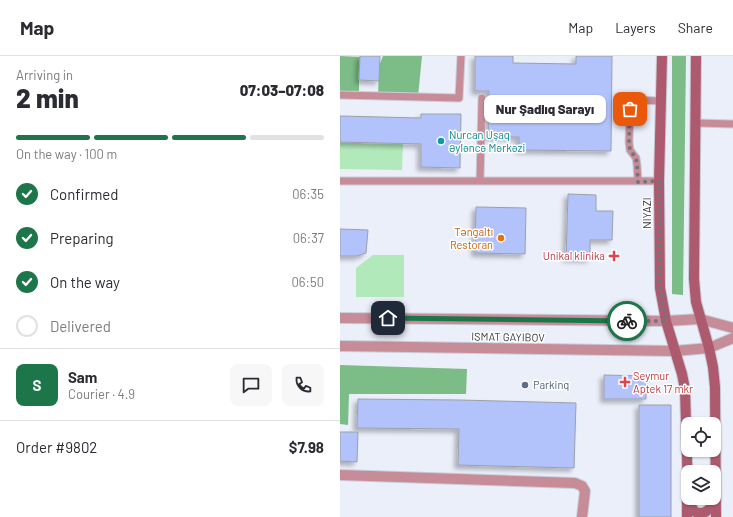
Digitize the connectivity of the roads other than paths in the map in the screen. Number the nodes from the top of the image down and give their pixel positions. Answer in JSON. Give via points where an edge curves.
{"nodes":[{"id":1,"x":460,"y":56,"type":"edge"},
{"id":2,"x":662,"y":56,"type":"edge"},
{"id":3,"x":696,"y":56,"type":"edge"},
{"id":4,"x":340,"y":95,"type":"edge"},
{"id":5,"x":482,"y":98,"type":"dead end"},
{"id":6,"x":661,"y":101,"type":"junction"},
{"id":7,"x":696,"y":123,"type":"junction"},
{"id":8,"x":733,"y":124,"type":"edge"},
{"id":9,"x":340,"y":181,"type":"edge"},
{"id":10,"x":480,"y":181,"type":"junction"},
{"id":11,"x":660,"y":181,"type":"junction"},
{"id":12,"x":638,"y":182,"type":"junction"},
{"id":13,"x":340,"y":318,"type":"edge"},
{"id":14,"x":700,"y":319,"type":"junction"},
{"id":15,"x":666,"y":321,"type":"junction"},
{"id":16,"x":733,"y":328,"type":"edge"},
{"id":17,"x":733,"y":338,"type":"edge"},
{"id":18,"x":340,"y":346,"type":"edge"},
{"id":19,"x":709,"y":348,"type":"junction"},
{"id":20,"x":676,"y":351,"type":"junction"},
{"id":21,"x":687,"y":465,"type":"edge"},
{"id":22,"x":716,"y":465,"type":"edge"},
{"id":23,"x":340,"y":475,"type":"edge"},
{"id":24,"x":688,"y":505,"type":"edge"},
{"id":25,"x":691,"y":505,"type":"edge"},
{"id":26,"x":713,"y":505,"type":"edge"},
{"id":27,"x":716,"y":505,"type":"edge"},
{"id":28,"x":582,"y":517,"type":"edge"},
{"id":29,"x":687,"y":517,"type":"edge"},
{"id":30,"x":716,"y":517,"type":"edge"}],
"edges":[{"from":1,"to":4,"type":"lane","via":[[459,98]]},
{"from":2,"to":6,"type":"main road","name":"NIYAZI"},
{"from":3,"to":7,"type":"main road"},
{"from":5,"to":10,"type":"lane"},
{"from":6,"to":11,"type":"main road","name":"NIYAZI"},
{"from":6,"to":12,"type":"lane","via":[[635,100],[631,104],[629,142],[630,150],[636,158]]},
{"from":7,"to":8,"type":"lane"},
{"from":7,"to":14,"type":"main road","via":[[694,279]]},
{"from":9,"to":10,"type":"lane"},
{"from":10,"to":12,"type":"lane"},
{"from":11,"to":12,"type":"lane"},
{"from":11,"to":15,"type":"main road","name":"NIYAZI","via":[[660,288]]},
{"from":13,"to":15,"type":"street","name":"ISMAT GAYIBOV"},
{"from":14,"to":15,"type":"street","name":"ISMAT GAYIBOV"},
{"from":14,"to":16,"type":"street","name":"ISMAT GAYIBOV"},
{"from":14,"to":19,"type":"main road"},
{"from":15,"to":20,"type":"main road","name":"NIYAZI"},
{"from":17,"to":19,"type":"street","name":"ISMAT GAYIBOV"},
{"from":18,"to":20,"type":"street","name":"ISMAT GAYIBOV"},
{"from":19,"to":20,"type":"street","name":"ISMAT GAYIBOV"},
{"from":19,"to":22,"type":"main road","via":[[715,387]]},
{"from":20,"to":21,"type":"main road","name":"NIYAZI","via":[[685,389]]},
{"from":23,"to":28,"type":"street","via":[[576,483],[585,491]]},
{"from":24,"to":29,"type":"main road"},
{"from":25,"to":26,"type":"main road","via":[[696,513],[701,515],[707,514]]},
{"from":27,"to":30,"type":"main road"}]}
